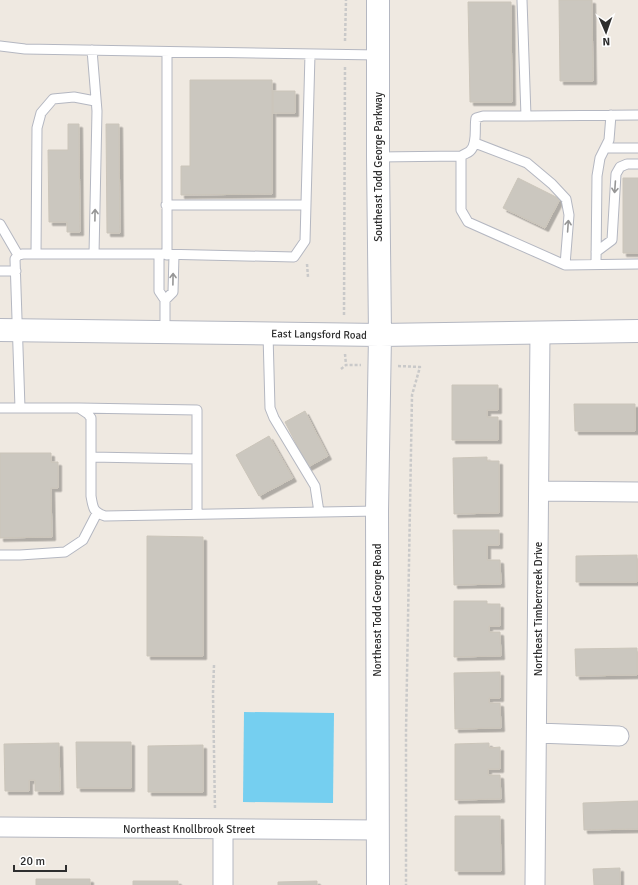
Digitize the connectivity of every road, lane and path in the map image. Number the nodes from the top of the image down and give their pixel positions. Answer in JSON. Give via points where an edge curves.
{"nodes":[{"id":1,"x":346,"y":0,"type":"edge"},
{"id":2,"x":378,"y":0,"type":"edge"},
{"id":3,"x":522,"y":0,"type":"edge"},
{"id":4,"x":345,"y":27,"type":"dead end"},
{"id":5,"x":0,"y":46,"type":"edge"},
{"id":6,"x":92,"y":50,"type":"junction"},
{"id":7,"x":167,"y":52,"type":"junction"},
{"id":8,"x":310,"y":54,"type":"junction"},
{"id":9,"x":378,"y":55,"type":"junction"},
{"id":10,"x":346,"y":77,"type":"dead end"},
{"id":11,"x":96,"y":101,"type":"junction"},
{"id":12,"x":611,"y":115,"type":"junction"},
{"id":13,"x":638,"y":115,"type":"edge"},
{"id":14,"x":526,"y":116,"type":"junction"},
{"id":15,"x":475,"y":143,"type":"junction"},
{"id":16,"x":605,"y":148,"type":"junction"},
{"id":17,"x":638,"y":148,"type":"edge"},
{"id":18,"x":461,"y":156,"type":"junction"},
{"id":19,"x":378,"y":157,"type":"junction"},
{"id":20,"x":638,"y":164,"type":"edge"},
{"id":21,"x":166,"y":204,"type":"junction"},
{"id":22,"x":306,"y":205,"type":"junction"},
{"id":23,"x":0,"y":224,"type":"edge"},
{"id":24,"x":596,"y":252,"type":"junction"},
{"id":25,"x":36,"y":254,"type":"junction"},
{"id":26,"x":94,"y":254,"type":"junction"},
{"id":27,"x":18,"y":255,"type":"junction"},
{"id":28,"x":166,"y":255,"type":"junction"},
{"id":29,"x":307,"y":264,"type":"dead end"},
{"id":30,"x":596,"y":264,"type":"junction"},
{"id":31,"x":638,"y":264,"type":"edge"},
{"id":32,"x":565,"y":265,"type":"junction"},
{"id":33,"x":0,"y":271,"type":"edge"},
{"id":34,"x":16,"y":271,"type":"junction"},
{"id":35,"x":308,"y":277,"type":"dead end"},
{"id":36,"x":343,"y":298,"type":"dead end"},
{"id":37,"x":165,"y":300,"type":"junction"},
{"id":38,"x":9,"y":330,"type":"edge"},
{"id":39,"x":638,"y":331,"type":"edge"},
{"id":40,"x":165,"y":332,"type":"junction"},
{"id":41,"x":540,"y":333,"type":"junction"},
{"id":42,"x":268,"y":334,"type":"junction"},
{"id":43,"x":380,"y":335,"type":"junction"},
{"id":44,"x":420,"y":367,"type":"dead end"},
{"id":45,"x":0,"y":408,"type":"edge"},
{"id":46,"x":20,"y":408,"type":"junction"},
{"id":47,"x":79,"y":408,"type":"junction"},
{"id":48,"x":91,"y":458,"type":"junction"},
{"id":49,"x":197,"y":459,"type":"junction"},
{"id":50,"x":539,"y":491,"type":"junction"},
{"id":51,"x":638,"y":492,"type":"edge"},
{"id":52,"x":377,"y":511,"type":"junction"},
{"id":53,"x":319,"y":512,"type":"junction"},
{"id":54,"x":97,"y":513,"type":"junction"},
{"id":55,"x":197,"y":514,"type":"junction"},
{"id":56,"x":0,"y":554,"type":"edge"},
{"id":57,"x":214,"y":665,"type":"dead end"},
{"id":58,"x":537,"y":733,"type":"junction"},
{"id":59,"x":619,"y":736,"type":"dead end"},
{"id":60,"x":219,"y":823,"type":"junction"},
{"id":61,"x":0,"y":827,"type":"edge"},
{"id":62,"x":378,"y":830,"type":"junction"},
{"id":63,"x":224,"y":885,"type":"edge"},
{"id":64,"x":378,"y":885,"type":"edge"},
{"id":65,"x":406,"y":885,"type":"edge"},
{"id":66,"x":535,"y":885,"type":"edge"}],
"edges":[{"from":1,"to":4,"type":"path"},
{"from":2,"to":9,"type":"main road","name":"Southeast Todd George Parkway"},
{"from":3,"to":14,"type":"lane"},
{"from":5,"to":6,"type":"lane"},
{"from":6,"to":7,"type":"lane"},
{"from":6,"to":11,"type":"lane"},
{"from":7,"to":8,"type":"lane"},
{"from":7,"to":21,"type":"lane"},
{"from":8,"to":9,"type":"lane"},
{"from":8,"to":22,"type":"lane"},
{"from":9,"to":19,"type":"main road","name":"Southeast Todd George Parkway"},
{"from":10,"to":36,"type":"path"},
{"from":11,"to":25,"type":"lane","via":[[74,97],[53,99],[41,113],[37,128]]},
{"from":26,"to":11,"type":"lane","one_way":true},
{"from":12,"to":13,"type":"lane"},
{"from":12,"to":14,"type":"lane"},
{"from":12,"to":16,"type":"lane"},
{"from":14,"to":15,"type":"lane","via":[[476,118]]},
{"from":15,"to":18,"type":"lane","via":[[471,150]]},
{"from":32,"to":15,"type":"lane","one_way":true,"via":[[569,215],[566,199],[527,164]]},
{"from":16,"to":17,"type":"lane"},
{"from":16,"to":24,"type":"lane","via":[[600,158],[597,176]]},
{"from":18,"to":19,"type":"lane"},
{"from":18,"to":32,"type":"lane","via":[[461,210],[468,222]]},
{"from":19,"to":43,"type":"main road","name":"Southeast Todd George Parkway"},
{"from":20,"to":24,"type":"lane","one_way":true,"via":[[620,167],[616,174],[612,240]]},
{"from":21,"to":22,"type":"lane"},
{"from":21,"to":28,"type":"lane"},
{"from":22,"to":28,"type":"lane","via":[[305,241],[294,257]]},
{"from":23,"to":27,"type":"lane"},
{"from":24,"to":30,"type":"lane"},
{"from":25,"to":26,"type":"lane"},
{"from":25,"to":27,"type":"lane"},
{"from":26,"to":28,"type":"lane"},
{"from":27,"to":34,"type":"lane","via":[[15,259]]},
{"from":28,"to":37,"type":"lane","via":[[159,291]]},
{"from":37,"to":28,"type":"lane","one_way":true,"via":[[173,292]]},
{"from":29,"to":35,"type":"path"},
{"from":30,"to":31,"type":"lane"},
{"from":30,"to":32,"type":"lane"},
{"from":33,"to":34,"type":"lane"},
{"from":34,"to":38,"type":"lane"},
{"from":37,"to":40,"type":"lane"},
{"from":38,"to":40,"type":"main road","name":"East Langsford Road"},
{"from":38,"to":46,"type":"lane"},
{"from":39,"to":41,"type":"main road","name":"East Langsford Road"},
{"from":40,"to":42,"type":"main road","name":"East Langsford Road"},
{"from":41,"to":43,"type":"main road","name":"East Langsford Road"},
{"from":41,"to":50,"type":"street","name":"Northeast Timbercreek Drive"},
{"from":42,"to":43,"type":"main road","name":"East Langsford Road"},
{"from":42,"to":53,"type":"lane","via":[[270,408],[315,486]]},
{"from":43,"to":52,"type":"main road","name":"Northeast Todd George Road"},
{"from":44,"to":65,"type":"path","via":[[412,395]]},
{"from":45,"to":46,"type":"lane"},
{"from":46,"to":47,"type":"lane"},
{"from":47,"to":48,"type":"lane","via":[[91,418]]},
{"from":47,"to":49,"type":"lane","via":[[197,410]]},
{"from":48,"to":49,"type":"lane"},
{"from":48,"to":54,"type":"lane","via":[[91,496]]},
{"from":49,"to":55,"type":"lane"},
{"from":50,"to":51,"type":"street"},
{"from":50,"to":58,"type":"street","name":"Northeast Timbercreek Drive"},
{"from":52,"to":53,"type":"lane"},
{"from":52,"to":62,"type":"main road","name":"Northeast Todd George Road"},
{"from":53,"to":55,"type":"lane"},
{"from":54,"to":55,"type":"lane","via":[[105,516]]},
{"from":54,"to":56,"type":"lane","via":[[83,540],[64,552]]},
{"from":57,"to":60,"type":"path"},
{"from":58,"to":59,"type":"street"},
{"from":58,"to":66,"type":"street","name":"Northeast Timbercreek Drive"},
{"from":60,"to":61,"type":"street","name":"Northeast Knollbrook Street"},
{"from":60,"to":62,"type":"street","name":"Northeast Knollbrook Street"},
{"from":60,"to":63,"type":"street"},
{"from":62,"to":64,"type":"main road","name":"Northeast Todd George Road"}]}
